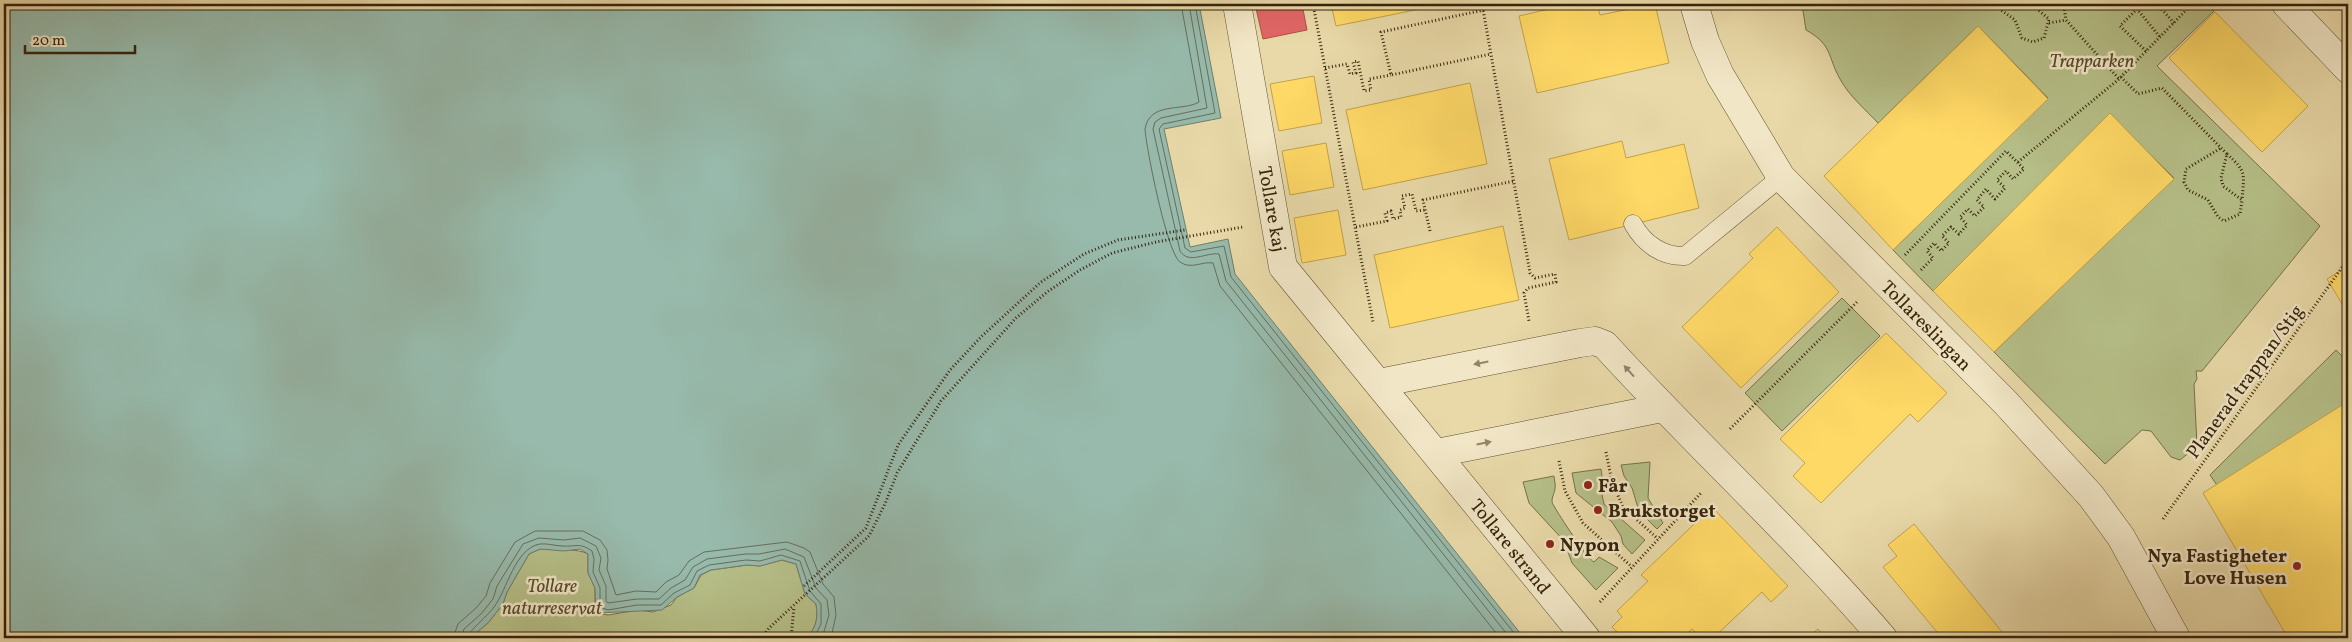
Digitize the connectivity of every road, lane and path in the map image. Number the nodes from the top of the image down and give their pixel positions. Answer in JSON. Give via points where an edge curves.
{"nodes":[{"id":1,"x":1237,"y":4,"type":"edge"},
{"id":2,"x":1313,"y":4,"type":"edge"},
{"id":3,"x":1482,"y":4,"type":"edge"},
{"id":4,"x":1694,"y":4,"type":"edge"},
{"id":5,"x":1999,"y":4,"type":"edge"},
{"id":6,"x":2034,"y":4,"type":"edge"},
{"id":7,"x":2061,"y":4,"type":"edge"},
{"id":8,"x":2157,"y":4,"type":"edge"},
{"id":9,"x":2185,"y":4,"type":"edge"},
{"id":10,"x":2192,"y":4,"type":"edge"},
{"id":11,"x":2286,"y":4,"type":"edge"},
{"id":12,"x":2188,"y":8,"type":"junction"},
{"id":13,"x":1484,"y":10,"type":"junction"},
{"id":14,"x":2066,"y":20,"type":"junction"},
{"id":15,"x":2049,"y":23,"type":"junction"},
{"id":16,"x":2174,"y":23,"type":"junction"},
{"id":17,"x":2160,"y":36,"type":"junction"},
{"id":18,"x":2146,"y":51,"type":"junction"},
{"id":19,"x":1491,"y":54,"type":"junction"},
{"id":20,"x":1324,"y":68,"type":"junction"},
{"id":21,"x":2348,"y":70,"type":"edge"},
{"id":22,"x":1391,"y":74,"type":"junction"},
{"id":23,"x":2120,"y":78,"type":"junction"},
{"id":24,"x":2222,"y":148,"type":"junction"},
{"id":25,"x":2227,"y":154,"type":"junction"},
{"id":26,"x":2018,"y":162,"type":"junction"},
{"id":27,"x":1781,"y":177,"type":"junction"},
{"id":28,"x":1514,"y":181,"type":"junction"},
{"id":29,"x":2242,"y":200,"type":"junction"},
{"id":30,"x":1426,"y":210,"type":"junction"},
{"id":31,"x":1275,"y":221,"type":"junction"},
{"id":32,"x":1634,"y":224,"type":"dead end"},
{"id":33,"x":1356,"y":227,"type":"junction"},
{"id":34,"x":1185,"y":230,"type":"dead end"},
{"id":35,"x":1430,"y":231,"type":"dead end"},
{"id":36,"x":1903,"y":257,"type":"dead end"},
{"id":37,"x":2348,"y":259,"type":"edge"},
{"id":38,"x":1926,"y":265,"type":"dead end"},
{"id":39,"x":1864,"y":296,"type":"dead end"},
{"id":40,"x":1530,"y":329,"type":"dead end"},
{"id":41,"x":1374,"y":331,"type":"dead end"},
{"id":42,"x":1379,"y":383,"type":"junction"},
{"id":43,"x":1662,"y":408,"type":"junction"},
{"id":44,"x":1728,"y":431,"type":"dead end"},
{"id":45,"x":1605,"y":445,"type":"dead end"},
{"id":46,"x":1436,"y":453,"type":"junction"},
{"id":47,"x":1558,"y":454,"type":"dead end"},
{"id":48,"x":1705,"y":489,"type":"dead end"},
{"id":49,"x":2163,"y":518,"type":"dead end"},
{"id":50,"x":1658,"y":539,"type":"junction"},
{"id":51,"x":1632,"y":567,"type":"junction"},
{"id":52,"x":804,"y":586,"type":"dead end"},
{"id":53,"x":1599,"y":603,"type":"dead end"},
{"id":54,"x":794,"y":606,"type":"junction"},
{"id":55,"x":762,"y":638,"type":"edge"},
{"id":56,"x":790,"y":638,"type":"edge"},
{"id":57,"x":1586,"y":638,"type":"edge"},
{"id":58,"x":1884,"y":638,"type":"edge"},
{"id":59,"x":2176,"y":638,"type":"edge"}],
"edges":[{"from":1,"to":31,"type":"street","name":"Tollare kaj"},
{"from":2,"to":20,"type":"path"},
{"from":3,"to":13,"type":"path"},
{"from":4,"to":27,"type":"street","name":"Tollareslingan","via":[[1705,41],[1720,74]]},
{"from":5,"to":15,"type":"path","via":[[2001,10],[2015,20],[2022,38],[2029,42],[2044,38]]},
{"from":6,"to":15,"type":"path"},
{"from":7,"to":14,"type":"path"},
{"from":8,"to":16,"type":"path"},
{"from":9,"to":12,"type":"path"},
{"from":10,"to":12,"type":"path"},
{"from":11,"to":21,"type":"street"},
{"from":12,"to":16,"type":"path"},
{"from":13,"to":19,"type":"path"},
{"from":13,"to":22,"type":"path","via":[[1381,32]]},
{"from":14,"to":15,"type":"path"},
{"from":14,"to":23,"type":"path"},
{"from":16,"to":17,"type":"path"},
{"from":17,"to":18,"type":"path"},
{"from":17,"to":18,"type":"path","via":[[2137,10],[2120,26]]},
{"from":18,"to":23,"type":"path"},
{"from":19,"to":22,"type":"path"},
{"from":19,"to":28,"type":"path"},
{"from":20,"to":22,"type":"path","via":[[1347,64],[1350,74],[1356,73],[1353,62],[1358,61],[1364,91],[1371,90],[1369,79]]},
{"from":20,"to":33,"type":"path"},
{"from":23,"to":24,"type":"path","via":[[2138,94],[2162,88]]},
{"from":23,"to":26,"type":"path"},
{"from":24,"to":25,"type":"path"},
{"from":24,"to":29,"type":"path","via":[[2186,169],[2185,185],[2197,196],[2208,200],[2224,221],[2240,214]]},
{"from":25,"to":29,"type":"path","via":[[2243,172]]},
{"from":25,"to":29,"type":"path","via":[[2221,178],[2223,186]]},
{"from":26,"to":36,"type":"path","via":[[2006,151]]},
{"from":26,"to":38,"type":"path","via":[[2024,169],[2013,179],[2006,171],[1997,180],[2005,188],[1995,198],[1986,189],[1977,200],[1984,207],[1976,216],[1968,209],[1960,217],[1967,225],[1959,234],[1951,227],[1942,236],[1949,243],[1941,251],[1934,243],[1926,252],[1933,258]]},
{"from":27,"to":32,"type":"lane","via":[[1685,256],[1671,256],[1659,250],[1640,236]]},
{"from":27,"to":59,"type":"street","name":"Tollareslingan","via":[[2004,402],[2091,496],[2121,537]]},
{"from":28,"to":30,"type":"path","via":[[1423,200]]},
{"from":28,"to":40,"type":"path","via":[[1530,273],[1535,278],[1555,274],[1556,282],[1528,288],[1524,293]]},
{"from":30,"to":33,"type":"path","via":[[1416,212],[1412,194],[1402,196],[1405,208],[1400,210],[1401,218],[1393,219],[1391,211],[1386,213],[1387,221]]},
{"from":30,"to":35,"type":"path"},
{"from":31,"to":42,"type":"street","name":"Tollare kaj","via":[[1283,267]]},
{"from":31,"to":54,"type":"path","via":[[1112,253],[1048,292],[1004,331],[941,401],[897,473],[886,504],[869,536]]},
{"from":33,"to":41,"type":"path"},
{"from":34,"to":52,"type":"path","via":[[1118,240],[1084,254],[1041,282],[982,336],[950,370],[898,445],[866,528]]},
{"from":37,"to":49,"type":"path","name":"Planerad trappan/Stig"},
{"from":39,"to":44,"type":"path"},
{"from":43,"to":42,"type":"street","one_way":true,"via":[[1606,345],[1595,341]]},
{"from":42,"to":46,"type":"street"},
{"from":46,"to":43,"type":"street","one_way":true},
{"from":43,"to":58,"type":"street","via":[[1777,522]]},
{"from":45,"to":50,"type":"path","via":[[1612,482],[1623,507]]},
{"from":46,"to":57,"type":"street","name":"Tollare strand"},
{"from":47,"to":51,"type":"path","via":[[1565,491],[1575,512]]},
{"from":48,"to":50,"type":"path"},
{"from":50,"to":51,"type":"path"},
{"from":51,"to":53,"type":"path"},
{"from":54,"to":55,"type":"path","via":[[768,628]]},
{"from":54,"to":56,"type":"path"}]}
